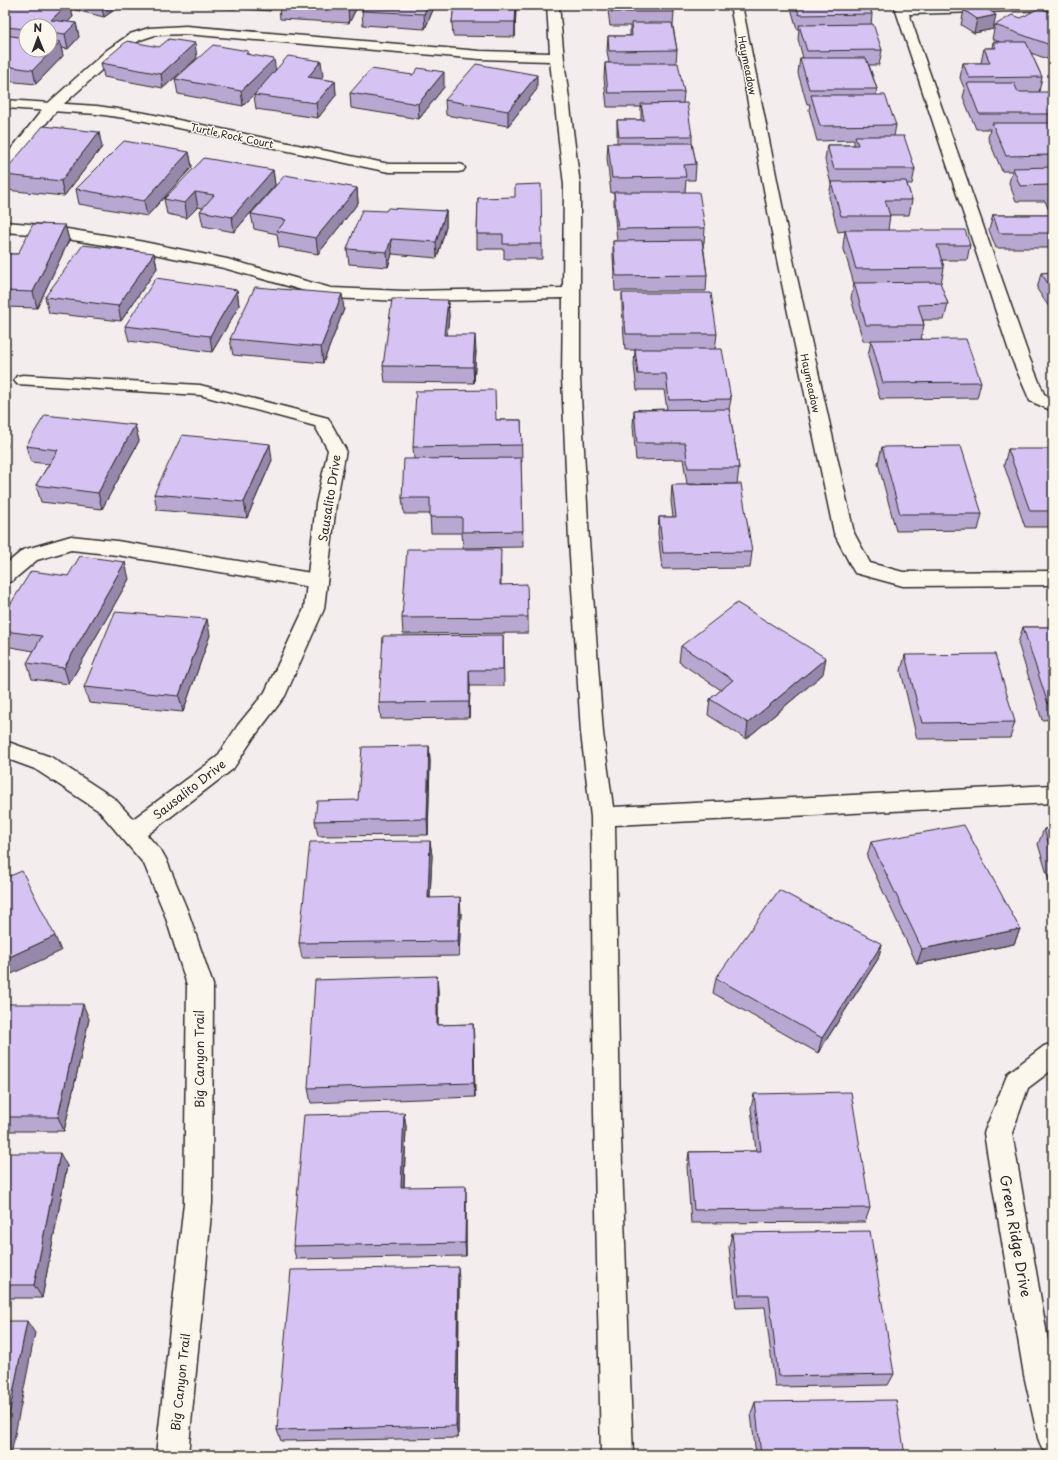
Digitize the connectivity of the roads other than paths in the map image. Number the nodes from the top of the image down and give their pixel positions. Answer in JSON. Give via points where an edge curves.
{"nodes":[{"id":1,"x":553,"y":5,"type":"edge"},
{"id":2,"x":736,"y":5,"type":"edge"},
{"id":3,"x":1053,"y":6,"type":"edge"},
{"id":4,"x":901,"y":8,"type":"edge"},
{"id":5,"x":557,"y":57,"type":"junction"},
{"id":6,"x":5,"y":104,"type":"edge"},
{"id":7,"x":51,"y":108,"type":"junction"},
{"id":8,"x":5,"y":168,"type":"edge"},
{"id":9,"x":458,"y":168,"type":"dead end"},
{"id":10,"x":5,"y":227,"type":"edge"},
{"id":11,"x":570,"y":293,"type":"junction"},
{"id":12,"x":23,"y":380,"type":"dead end"},
{"id":13,"x":1053,"y":406,"type":"edge"},
{"id":14,"x":5,"y":576,"type":"edge"},
{"id":15,"x":1053,"y":578,"type":"edge"},
{"id":16,"x":318,"y":581,"type":"junction"},
{"id":17,"x":5,"y":749,"type":"edge"},
{"id":18,"x":1053,"y":794,"type":"edge"},
{"id":19,"x":603,"y":817,"type":"junction"},
{"id":20,"x":132,"y":833,"type":"junction"},
{"id":21,"x":1053,"y":1054,"type":"edge"},
{"id":22,"x":1046,"y":1375,"type":"edge"},
{"id":23,"x":1053,"y":1438,"type":"edge"},
{"id":24,"x":172,"y":1455,"type":"edge"},
{"id":25,"x":617,"y":1455,"type":"edge"}],
"edges":[{"from":1,"to":5,"type":"street"},
{"from":2,"to":15,"type":"street","name":"Haymeadow","via":[[784,255],[844,533],[862,568],[903,580]]},
{"from":3,"to":4,"type":"street"},
{"from":4,"to":13,"type":"street","via":[[1020,357],[1036,396]]},
{"from":5,"to":7,"type":"street","via":[[480,55],[186,30],[154,31],[135,37],[112,53]]},
{"from":5,"to":11,"type":"street","via":[[572,185]]},
{"from":6,"to":7,"type":"street","name":"Turtle Rock Court"},
{"from":7,"to":8,"type":"street"},
{"from":7,"to":9,"type":"street","name":"Turtle Rock Court","via":[[97,110],[145,117],[389,168]]},
{"from":10,"to":11,"type":"street","via":[[42,230],[130,244],[227,264],[330,293],[404,296]]},
{"from":11,"to":19,"type":"street","via":[[571,378],[579,540],[592,733]]},
{"from":12,"to":16,"type":"street","name":"Sausalito Drive","via":[[200,390],[322,422],[337,450],[326,504]]},
{"from":14,"to":16,"type":"street","via":[[30,555],[71,543],[117,548]]},
{"from":16,"to":20,"type":"street","name":"Sausalito Drive","via":[[314,609],[274,696],[225,763]]},
{"from":17,"to":20,"type":"street","name":"Big Canyon Trail","via":[[43,763],[107,805]]},
{"from":18,"to":19,"type":"street"},
{"from":19,"to":25,"type":"street","via":[[607,1112]]},
{"from":20,"to":24,"type":"street","name":"Big Canyon Trail","via":[[154,859],[176,912],[200,985],[198,1203]]},
{"from":21,"to":22,"type":"street","name":"Green Ridge Drive","via":[[1016,1081],[998,1133]]},
{"from":22,"to":23,"type":"street","name":"Green Ridge Drive"}]}
